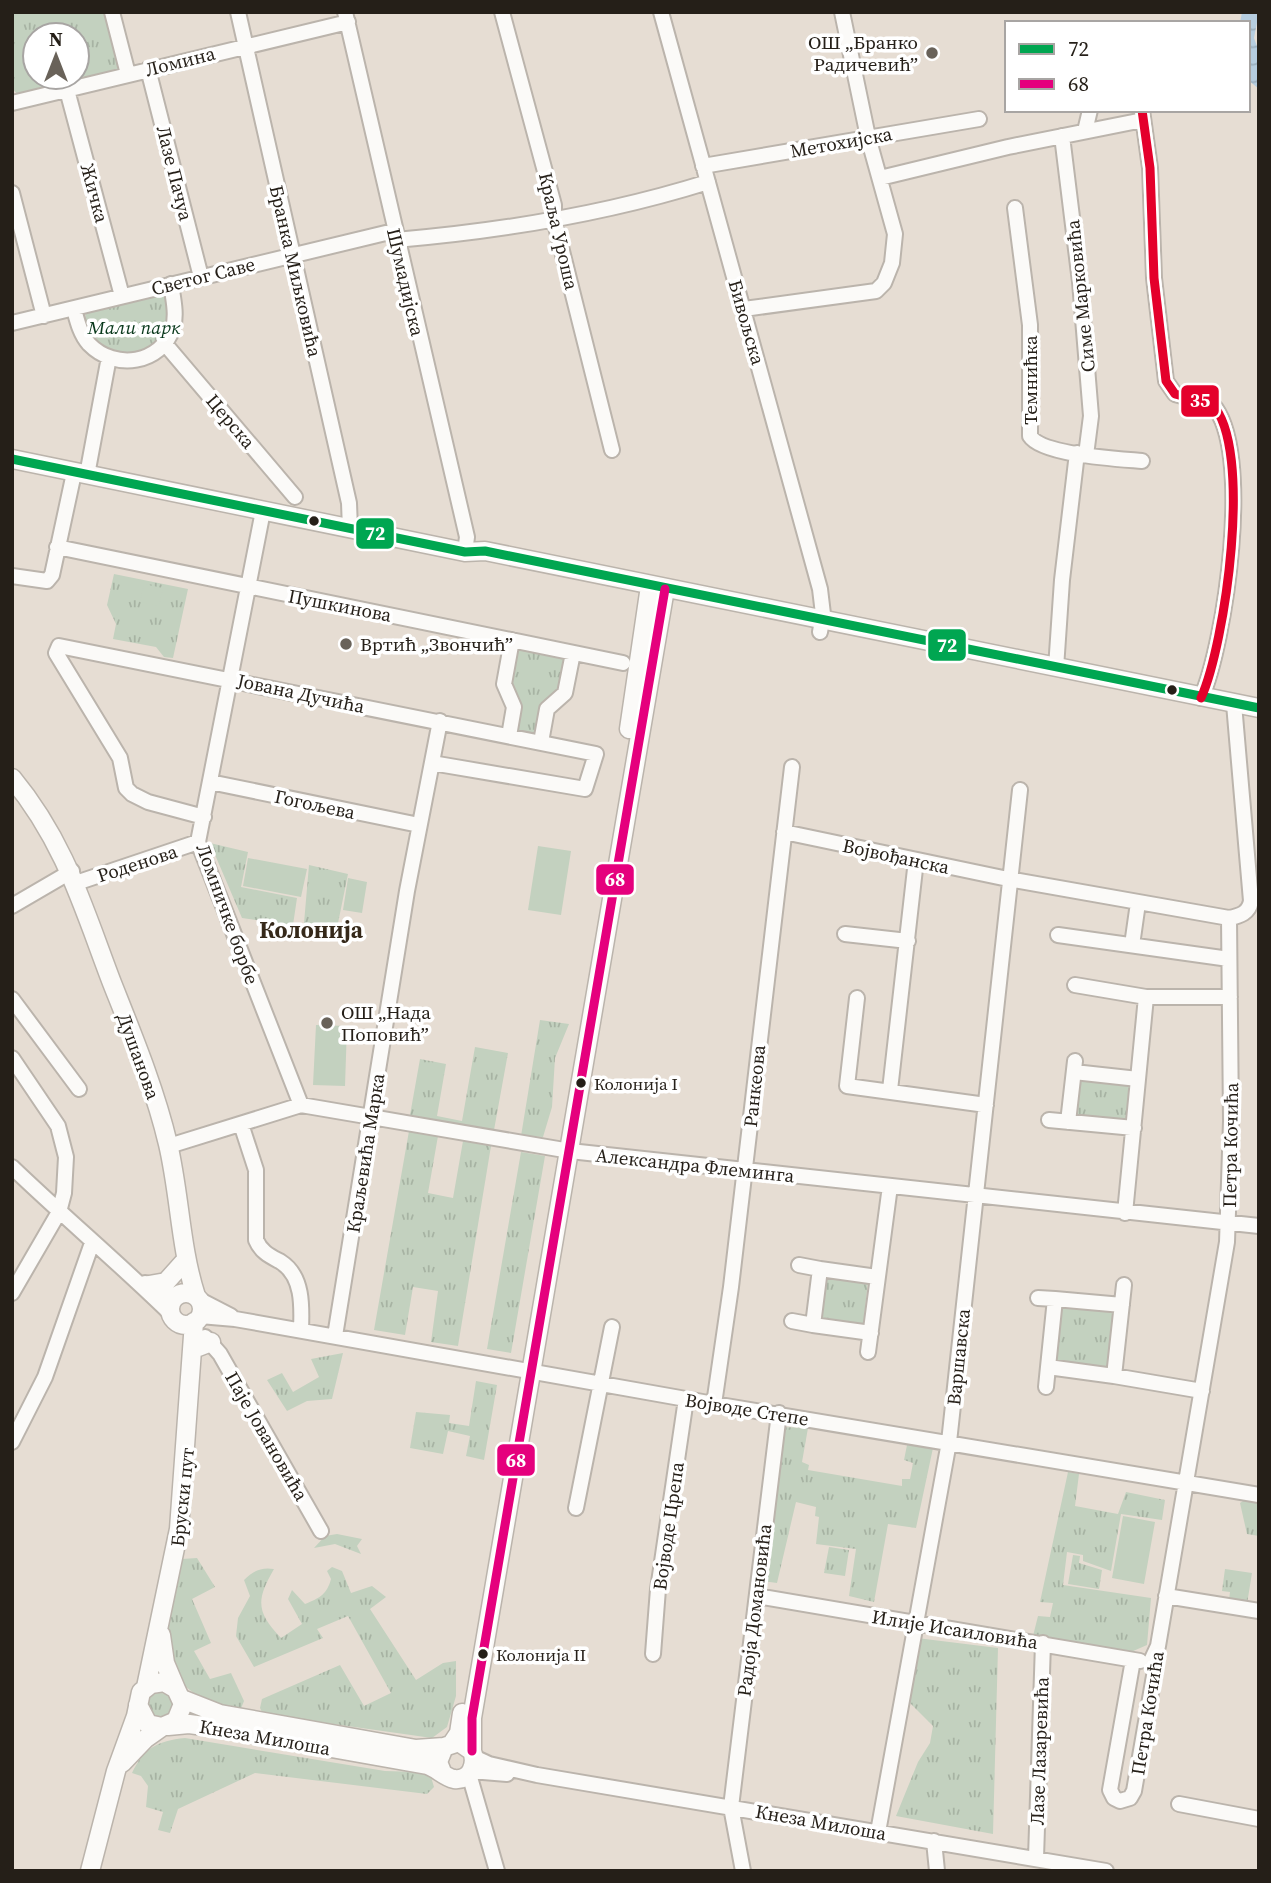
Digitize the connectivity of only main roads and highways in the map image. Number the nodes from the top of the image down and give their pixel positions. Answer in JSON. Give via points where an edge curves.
{"nodes":[{"id":1,"x":12,"y":459,"type":"edge"},
{"id":2,"x":657,"y":593,"type":"junction"},
{"id":3,"x":1044,"y":670,"type":"junction"},
{"id":4,"x":1259,"y":708,"type":"edge"},
{"id":5,"x":1234,"y":710,"type":"junction"},
{"id":6,"x":1259,"y":719,"type":"edge"},
{"id":7,"x":12,"y":778,"type":"edge"},
{"id":8,"x":183,"y":1255,"type":"junction"},
{"id":9,"x":143,"y":1283,"type":"road end"},
{"id":10,"x":193,"y":1308,"type":"junction"},
{"id":11,"x":211,"y":1342,"type":"road end"},
{"id":12,"x":192,"y":1357,"type":"junction"},
{"id":13,"x":527,"y":1370,"type":"junction"},
{"id":14,"x":160,"y":1626,"type":"junction"},
{"id":15,"x":146,"y":1687,"type":"junction"},
{"id":16,"x":179,"y":1694,"type":"junction"},
{"id":17,"x":138,"y":1705,"type":"junction"},
{"id":18,"x":462,"y":1717,"type":"junction"},
{"id":19,"x":165,"y":1726,"type":"junction"},
{"id":20,"x":449,"y":1745,"type":"junction"},
{"id":21,"x":422,"y":1749,"type":"junction"},
{"id":22,"x":463,"y":1767,"type":"junction"},
{"id":23,"x":116,"y":1770,"type":"junction"},
{"id":24,"x":90,"y":1871,"type":"edge"}],
"edges":[{"from":1,"to":2,"type":"main road","via":[[465,552],[485,562]]},
{"from":2,"to":3,"type":"main road"},
{"from":2,"to":13,"type":"main road"},
{"from":3,"to":5,"type":"main road"},
{"from":3,"to":5,"type":"main road","via":[[1201,698]]},
{"from":4,"to":5,"type":"main road"},
{"from":5,"to":6,"type":"main road"},
{"from":7,"to":8,"type":"main road","name":"Душанова","via":[[40,815],[74,877],[153,1091],[169,1146]]},
{"from":8,"to":9,"type":"main road","via":[[166,1282]]},
{"from":8,"to":10,"type":"main road","name":"Душанова"},
{"from":10,"to":12,"type":"main road","name":"Бруски пут"},
{"from":10,"to":12,"type":"main road","name":"Бруски пут","via":[[184,1324],[173,1317]]},
{"from":11,"to":12,"type":"main road"},
{"from":12,"to":14,"type":"main road","name":"Бруски пут","via":[[183,1500]]},
{"from":13,"to":18,"type":"main road"},
{"from":13,"to":22,"type":"main road"},
{"from":14,"to":15,"type":"main road","name":"Бруски пут"},
{"from":14,"to":16,"type":"main road","name":"Бруски пут","via":[[166,1662]]},
{"from":15,"to":16,"type":"main road","via":[[158,1682]]},
{"from":15,"to":17,"type":"main road"},
{"from":16,"to":19,"type":"main road","via":[[181,1713]]},
{"from":16,"to":21,"type":"main road","name":"Кнеза Милоша","via":[[220,1713]]},
{"from":17,"to":19,"type":"main road","via":[[148,1724]]},
{"from":17,"to":23,"type":"main road"},
{"from":18,"to":20,"type":"main road"},
{"from":18,"to":21,"type":"main road","via":[[447,1740]]},
{"from":19,"to":22,"type":"main road","name":"Кнеза Милоша","via":[[219,1728],[428,1765]]},
{"from":19,"to":23,"type":"main road","via":[[145,1739]]},
{"from":20,"to":21,"type":"main road","name":"Кнеза Милоша"},
{"from":20,"to":22,"type":"main road","via":[[464,1744]]},
{"from":20,"to":22,"type":"main road","via":[[438,1756]]},
{"from":23,"to":24,"type":"main road"}]}
